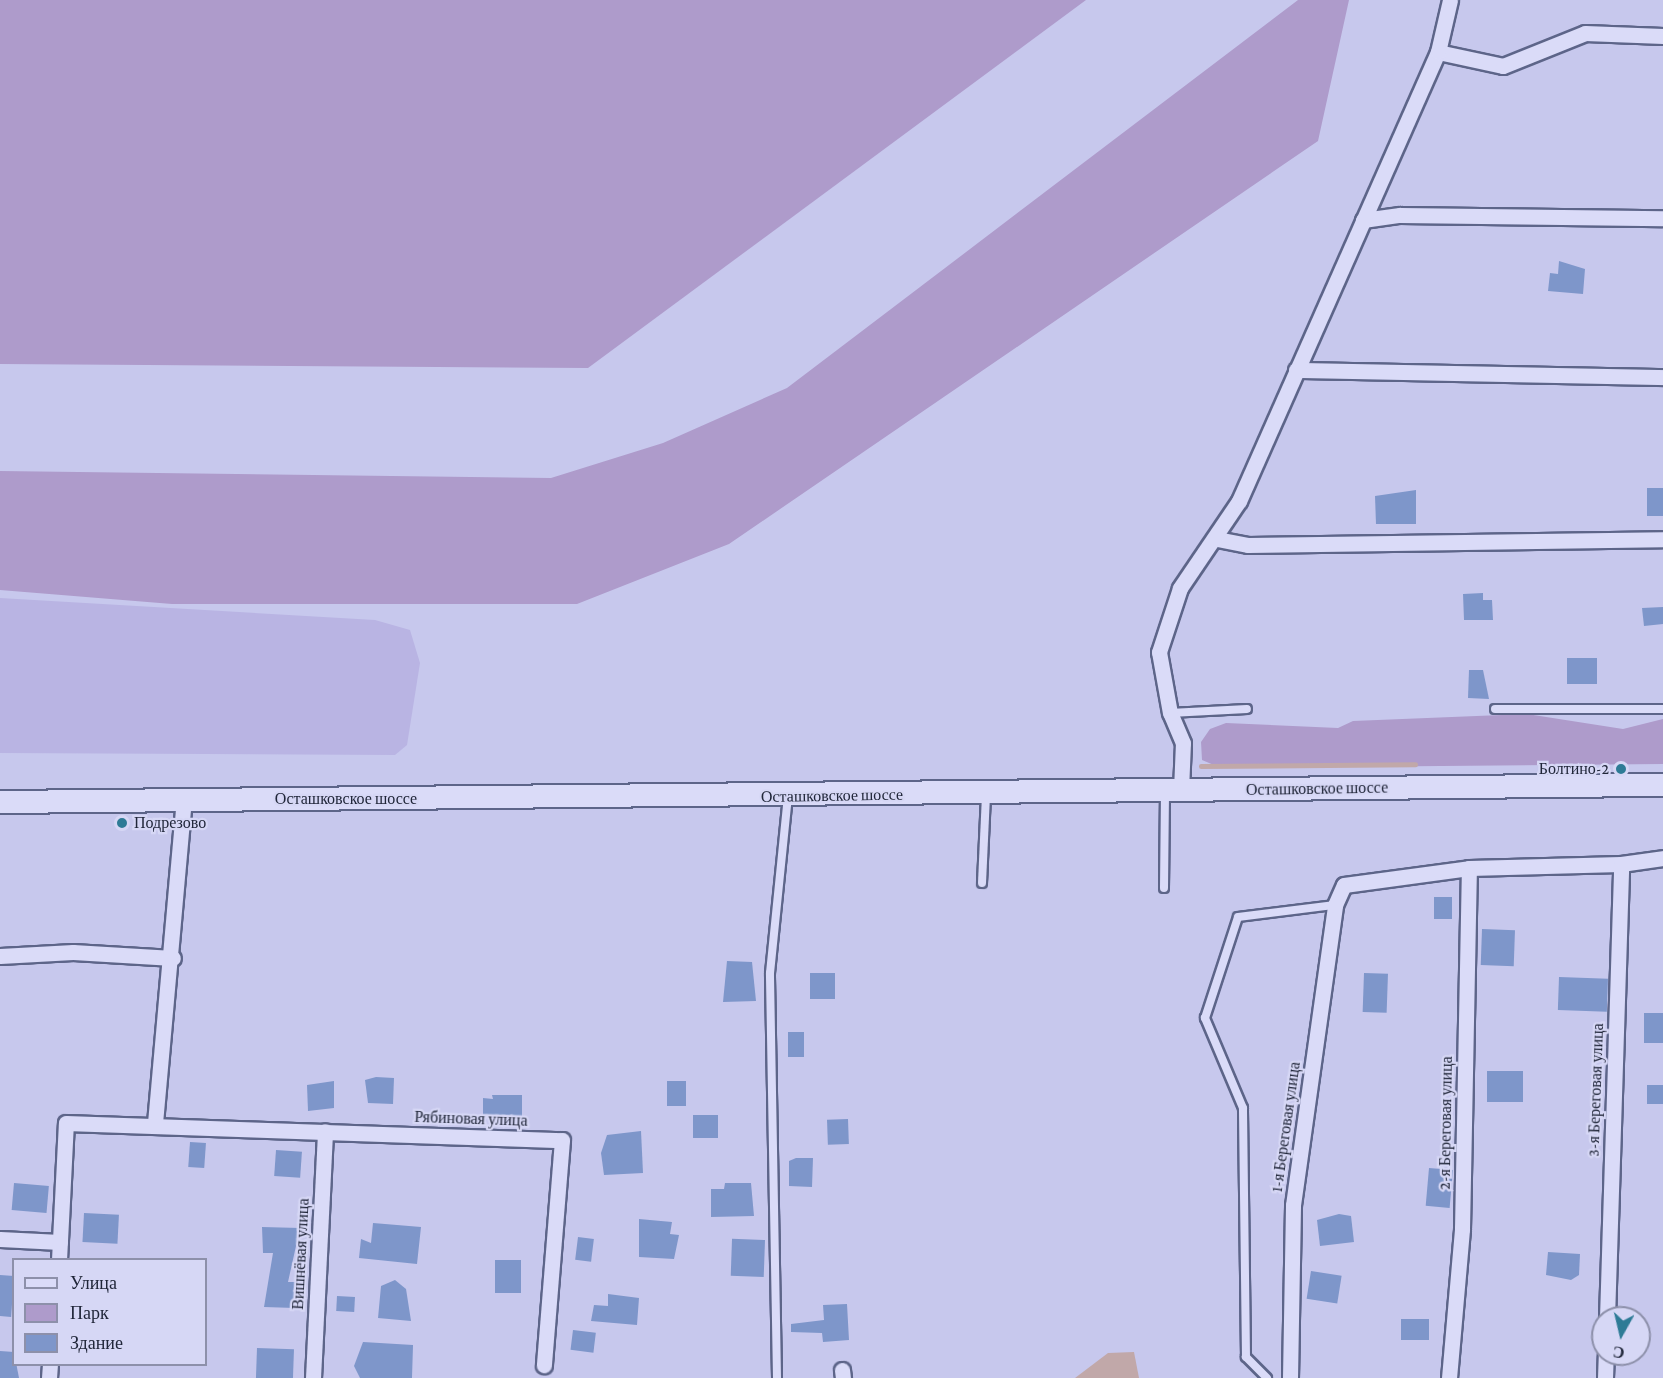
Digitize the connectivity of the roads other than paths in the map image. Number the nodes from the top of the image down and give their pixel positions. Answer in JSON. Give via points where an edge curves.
{"nodes":[{"id":1,"x":1450,"y":0,"type":"edge"},
{"id":2,"x":1663,"y":36,"type":"edge"},
{"id":3,"x":1438,"y":52,"type":"junction"},
{"id":4,"x":1663,"y":218,"type":"edge"},
{"id":5,"x":1363,"y":220,"type":"junction"},
{"id":6,"x":1296,"y":370,"type":"junction"},
{"id":7,"x":1663,"y":377,"type":"edge"},
{"id":8,"x":1217,"y":539,"type":"junction"},
{"id":9,"x":1663,"y":539,"type":"edge"},
{"id":10,"x":1247,"y":709,"type":"dead end"},
{"id":11,"x":1495,"y":709,"type":"dead end"},
{"id":12,"x":1663,"y":710,"type":"edge"},
{"id":13,"x":1170,"y":713,"type":"junction"},
{"id":14,"x":1663,"y":785,"type":"edge"},
{"id":15,"x":1173,"y":790,"type":"junction"},
{"id":16,"x":987,"y":794,"type":"junction"},
{"id":17,"x":788,"y":797,"type":"junction"},
{"id":18,"x":184,"y":800,"type":"junction"},
{"id":19,"x":0,"y":802,"type":"edge"},
{"id":20,"x":1663,"y":858,"type":"edge"},
{"id":21,"x":1621,"y":864,"type":"junction"},
{"id":22,"x":1469,"y":868,"type":"junction"},
{"id":23,"x":982,"y":883,"type":"dead end"},
{"id":24,"x":1164,"y":888,"type":"dead end"},
{"id":25,"x":1335,"y":905,"type":"junction"},
{"id":26,"x":0,"y":956,"type":"edge"},
{"id":27,"x":173,"y":958,"type":"junction"},
{"id":28,"x":155,"y":1123,"type":"junction"},
{"id":29,"x":325,"y":1131,"type":"junction"},
{"id":30,"x":0,"y":1239,"type":"edge"},
{"id":31,"x":60,"y":1242,"type":"junction"},
{"id":32,"x":59,"y":1258,"type":"edge"},
{"id":33,"x":1607,"y":1306,"type":"edge"},
{"id":34,"x":544,"y":1365,"type":"dead end"},
{"id":35,"x":313,"y":1378,"type":"edge"},
{"id":36,"x":777,"y":1378,"type":"edge"},
{"id":37,"x":1267,"y":1378,"type":"edge"},
{"id":38,"x":1290,"y":1378,"type":"edge"},
{"id":39,"x":1449,"y":1378,"type":"edge"}],
"edges":[{"from":1,"to":3,"type":"street"},
{"from":2,"to":3,"type":"street","via":[[1585,33],[1503,66]]},
{"from":3,"to":5,"type":"street"},
{"from":4,"to":5,"type":"street","via":[[1400,215]]},
{"from":5,"to":6,"type":"street"},
{"from":6,"to":7,"type":"street"},
{"from":6,"to":8,"type":"street"},
{"from":8,"to":9,"type":"street","via":[[1248,545]]},
{"from":8,"to":13,"type":"street","via":[[1180,588],[1159,652]]},
{"from":10,"to":13,"type":"lane"},
{"from":11,"to":12,"type":"lane"},
{"from":13,"to":15,"type":"street","via":[[1183,743]]},
{"from":14,"to":15,"type":"main road","name":"Осташковское шоссе"},
{"from":15,"to":16,"type":"main road","name":"Осташковское шоссе"},
{"from":15,"to":24,"type":"lane"},
{"from":16,"to":17,"type":"main road","name":"Осташковское шоссе"},
{"from":16,"to":23,"type":"lane"},
{"from":17,"to":18,"type":"main road","name":"Осташковское шоссе"},
{"from":17,"to":36,"type":"lane","via":[[770,973]]},
{"from":18,"to":19,"type":"main road","name":"Осташковское шоссе"},
{"from":18,"to":27,"type":"street"},
{"from":20,"to":21,"type":"street"},
{"from":21,"to":22,"type":"street"},
{"from":21,"to":33,"type":"street","name":"3-я Береговая улица"},
{"from":22,"to":25,"type":"street","name":"1-я Береговая улица","via":[[1344,885]]},
{"from":22,"to":39,"type":"street","name":"2-я Береговая улица","via":[[1462,1229]]},
{"from":25,"to":37,"type":"lane","via":[[1238,917],[1205,1018],[1243,1108],[1246,1357]]},
{"from":25,"to":38,"type":"street","name":"1-я Береговая улица","via":[[1293,1205]]},
{"from":26,"to":27,"type":"street","via":[[74,952]]},
{"from":27,"to":28,"type":"street"},
{"from":28,"to":29,"type":"street","name":"Рябиновая улица"},
{"from":28,"to":31,"type":"street","name":"Рябиновая улица","via":[[66,1123]]},
{"from":29,"to":34,"type":"street","name":"Рябиновая улица","via":[[562,1140]]},
{"from":29,"to":35,"type":"street","name":"Вишнёвая улица"},
{"from":30,"to":31,"type":"street"},
{"from":31,"to":32,"type":"street"}]}
